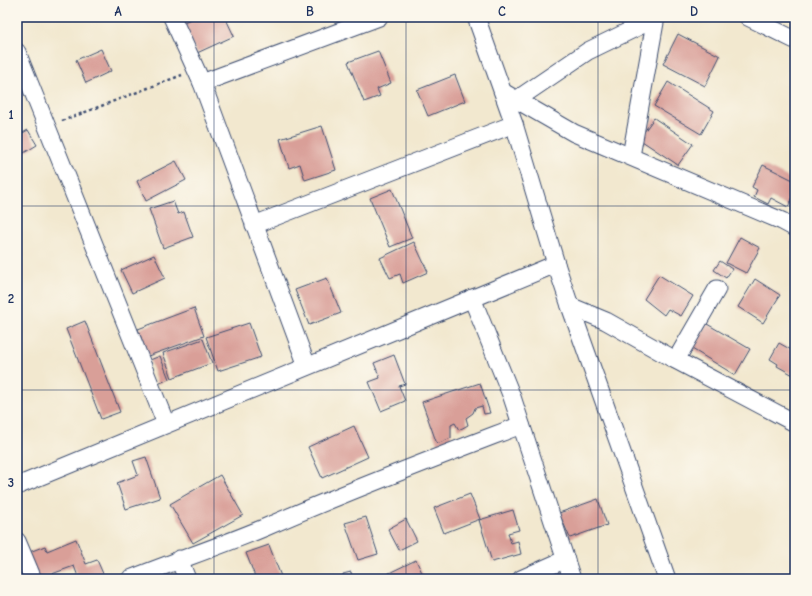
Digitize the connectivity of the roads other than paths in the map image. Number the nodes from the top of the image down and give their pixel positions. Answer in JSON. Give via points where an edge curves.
{"nodes":[{"id":1,"x":172,"y":17,"type":"edge"},
{"id":2,"x":378,"y":17,"type":"edge"},
{"id":3,"x":476,"y":17,"type":"edge"},
{"id":4,"x":656,"y":17,"type":"edge"},
{"id":5,"x":748,"y":17,"type":"edge"},
{"id":6,"x":795,"y":40,"type":"edge"},
{"id":7,"x":17,"y":52,"type":"edge"},
{"id":8,"x":199,"y":77,"type":"junction"},
{"id":9,"x":509,"y":96,"type":"junction"},
{"id":10,"x":514,"y":124,"type":"junction"},
{"id":11,"x":631,"y":156,"type":"junction"},
{"id":12,"x":254,"y":225,"type":"junction"},
{"id":13,"x":795,"y":228,"type":"edge"},
{"id":14,"x":556,"y":264,"type":"junction"},
{"id":15,"x":717,"y":289,"type":"dead end"},
{"id":16,"x":472,"y":298,"type":"junction"},
{"id":17,"x":570,"y":306,"type":"junction"},
{"id":18,"x":676,"y":360,"type":"junction"},
{"id":19,"x":307,"y":366,"type":"junction"},
{"id":20,"x":795,"y":423,"type":"edge"},
{"id":21,"x":166,"y":424,"type":"junction"},
{"id":22,"x":521,"y":425,"type":"junction"},
{"id":23,"x":17,"y":486,"type":"edge"},
{"id":24,"x":17,"y":541,"type":"edge"},
{"id":25,"x":179,"y":559,"type":"junction"},
{"id":26,"x":566,"y":559,"type":"junction"},
{"id":27,"x":33,"y":579,"type":"edge"},
{"id":28,"x":130,"y":579,"type":"edge"},
{"id":29,"x":187,"y":579,"type":"edge"},
{"id":30,"x":521,"y":579,"type":"edge"},
{"id":31,"x":572,"y":579,"type":"edge"},
{"id":32,"x":667,"y":579,"type":"edge"}],
"edges":[{"from":1,"to":8,"type":"street"},
{"from":2,"to":8,"type":"street"},
{"from":3,"to":9,"type":"street"},
{"from":4,"to":9,"type":"street","via":[[588,51]]},
{"from":4,"to":11,"type":"street"},
{"from":5,"to":6,"type":"street"},
{"from":7,"to":21,"type":"street"},
{"from":8,"to":12,"type":"street"},
{"from":9,"to":10,"type":"street"},
{"from":9,"to":11,"type":"street","via":[[574,133]]},
{"from":10,"to":12,"type":"street"},
{"from":10,"to":14,"type":"street"},
{"from":11,"to":13,"type":"street"},
{"from":12,"to":19,"type":"street"},
{"from":14,"to":16,"type":"street"},
{"from":14,"to":17,"type":"street"},
{"from":15,"to":18,"type":"street"},
{"from":16,"to":19,"type":"street"},
{"from":16,"to":22,"type":"street"},
{"from":17,"to":18,"type":"street","via":[[606,321]]},
{"from":17,"to":32,"type":"street"},
{"from":18,"to":20,"type":"street"},
{"from":19,"to":21,"type":"street"},
{"from":21,"to":23,"type":"street"},
{"from":22,"to":25,"type":"street"},
{"from":22,"to":26,"type":"street"},
{"from":24,"to":27,"type":"street"},
{"from":25,"to":28,"type":"street"},
{"from":25,"to":29,"type":"street"},
{"from":26,"to":30,"type":"street"},
{"from":26,"to":31,"type":"street"}]}
